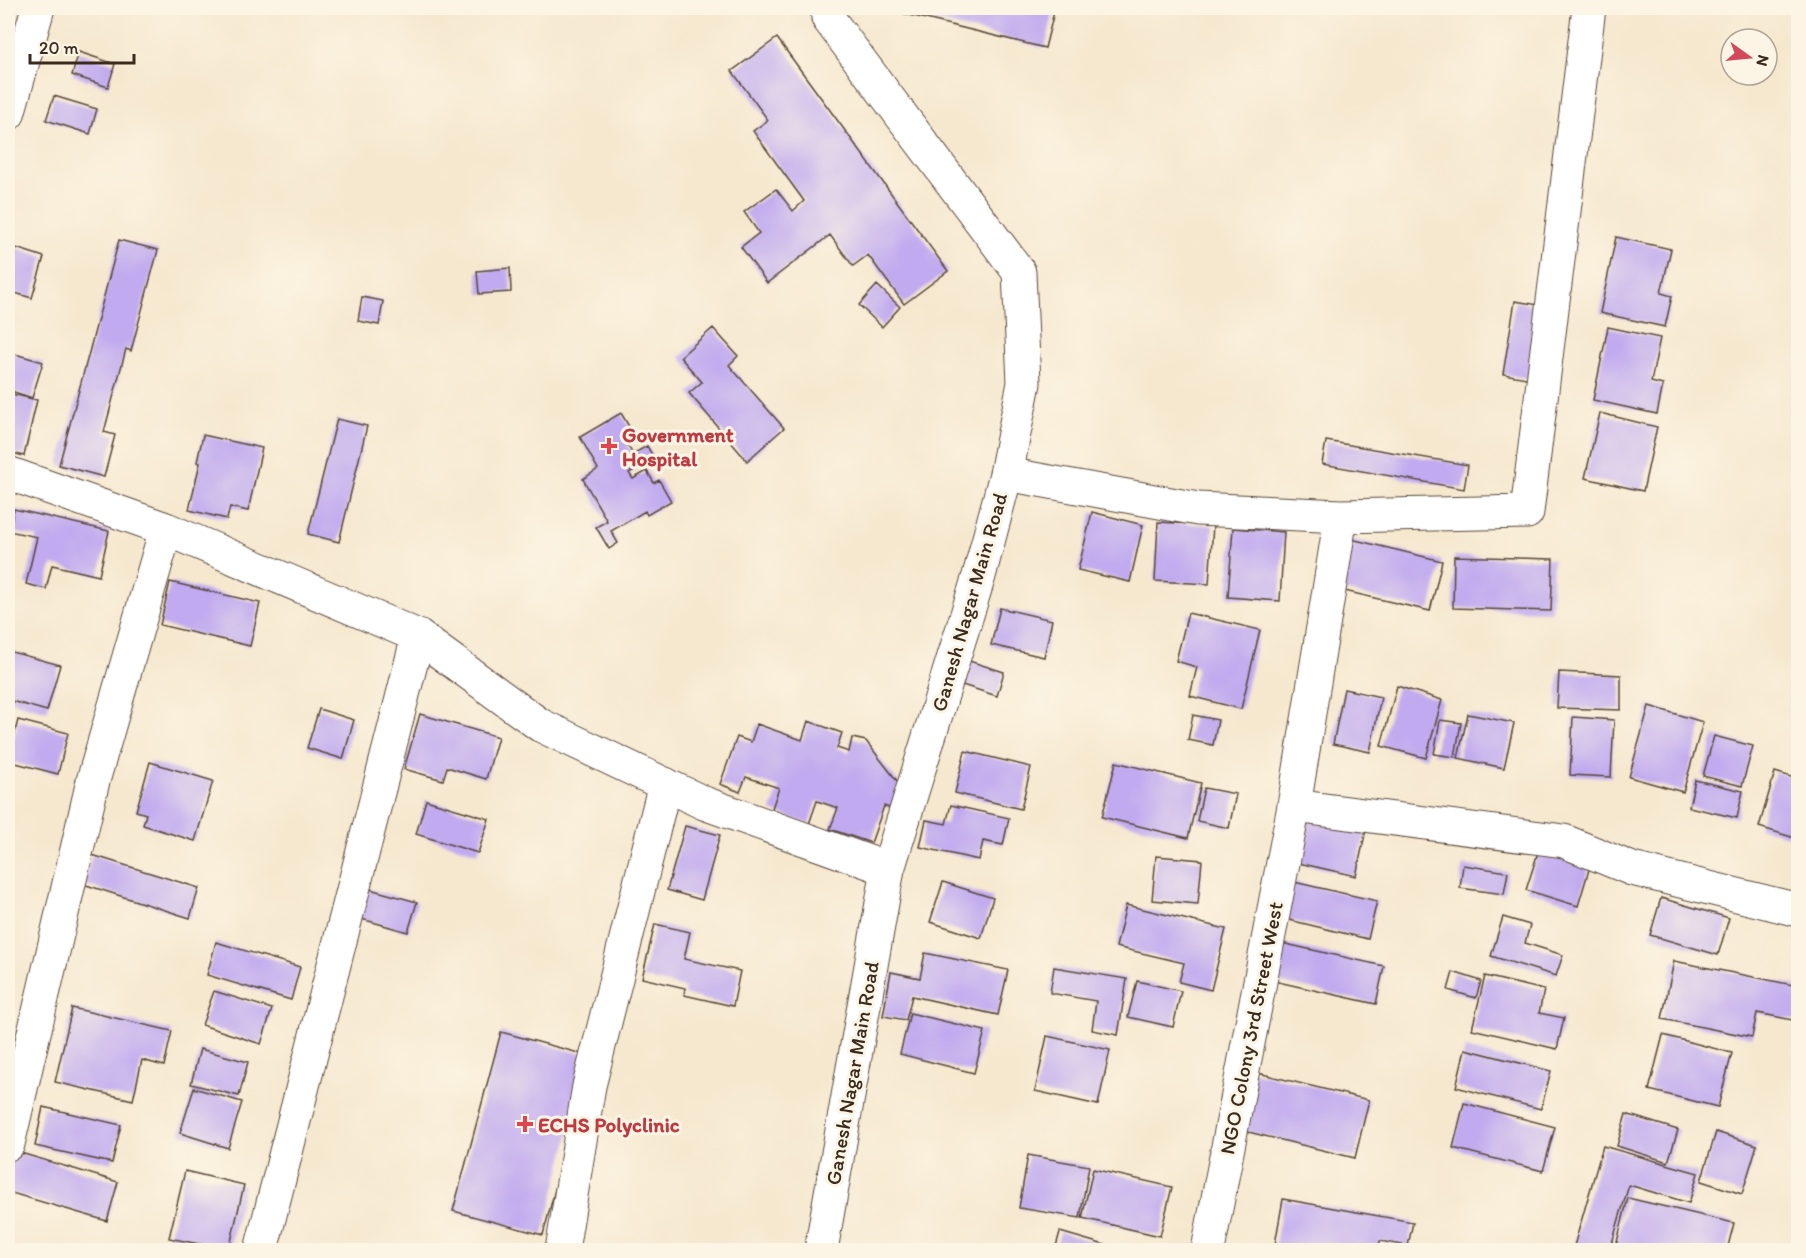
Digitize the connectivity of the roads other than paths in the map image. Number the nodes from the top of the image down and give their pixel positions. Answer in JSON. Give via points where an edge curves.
{"nodes":[{"id":1,"x":38,"y":8,"type":"edge"},
{"id":2,"x":830,"y":8,"type":"edge"},
{"id":3,"x":1589,"y":8,"type":"edge"},
{"id":4,"x":8,"y":114,"type":"edge"},
{"id":5,"x":8,"y":473,"type":"edge"},
{"id":6,"x":1006,"y":474,"type":"junction"},
{"id":7,"x":1341,"y":516,"type":"junction"},
{"id":8,"x":166,"y":529,"type":"junction"},
{"id":9,"x":418,"y":636,"type":"junction"},
{"id":10,"x":665,"y":784,"type":"junction"},
{"id":11,"x":1294,"y":806,"type":"junction"},
{"id":12,"x":888,"y":869,"type":"junction"},
{"id":13,"x":1798,"y":910,"type":"edge"},
{"id":14,"x":8,"y":1143,"type":"edge"},
{"id":15,"x":261,"y":1251,"type":"edge"},
{"id":16,"x":562,"y":1251,"type":"edge"},
{"id":17,"x":821,"y":1251,"type":"edge"},
{"id":18,"x":1208,"y":1251,"type":"edge"}],
"edges":[{"from":1,"to":4,"type":"street"},
{"from":2,"to":6,"type":"street","name":"Ganesh Nagar Main Road","via":[[828,18],[1019,272],[1024,383]]},
{"from":3,"to":7,"type":"street","via":[[1527,512]]},
{"from":5,"to":8,"type":"street"},
{"from":6,"to":7,"type":"street","via":[[1198,509]]},
{"from":6,"to":12,"type":"street","name":"Ganesh Nagar Main Road","via":[[979,576]]},
{"from":7,"to":11,"type":"street","name":"NGO Colony 3rd Street West"},
{"from":8,"to":9,"type":"street"},
{"from":8,"to":14,"type":"street","via":[[93,781]]},
{"from":9,"to":10,"type":"street","via":[[540,725]]},
{"from":9,"to":15,"type":"street"},
{"from":10,"to":12,"type":"street","via":[[704,803]]},
{"from":10,"to":16,"type":"street","via":[[589,1086]]},
{"from":11,"to":13,"type":"street","via":[[1564,841],[1632,869]]},
{"from":11,"to":18,"type":"street","name":"NGO Colony 3rd Street West"},
{"from":12,"to":17,"type":"street","name":"Ganesh Nagar Main Road"}]}
